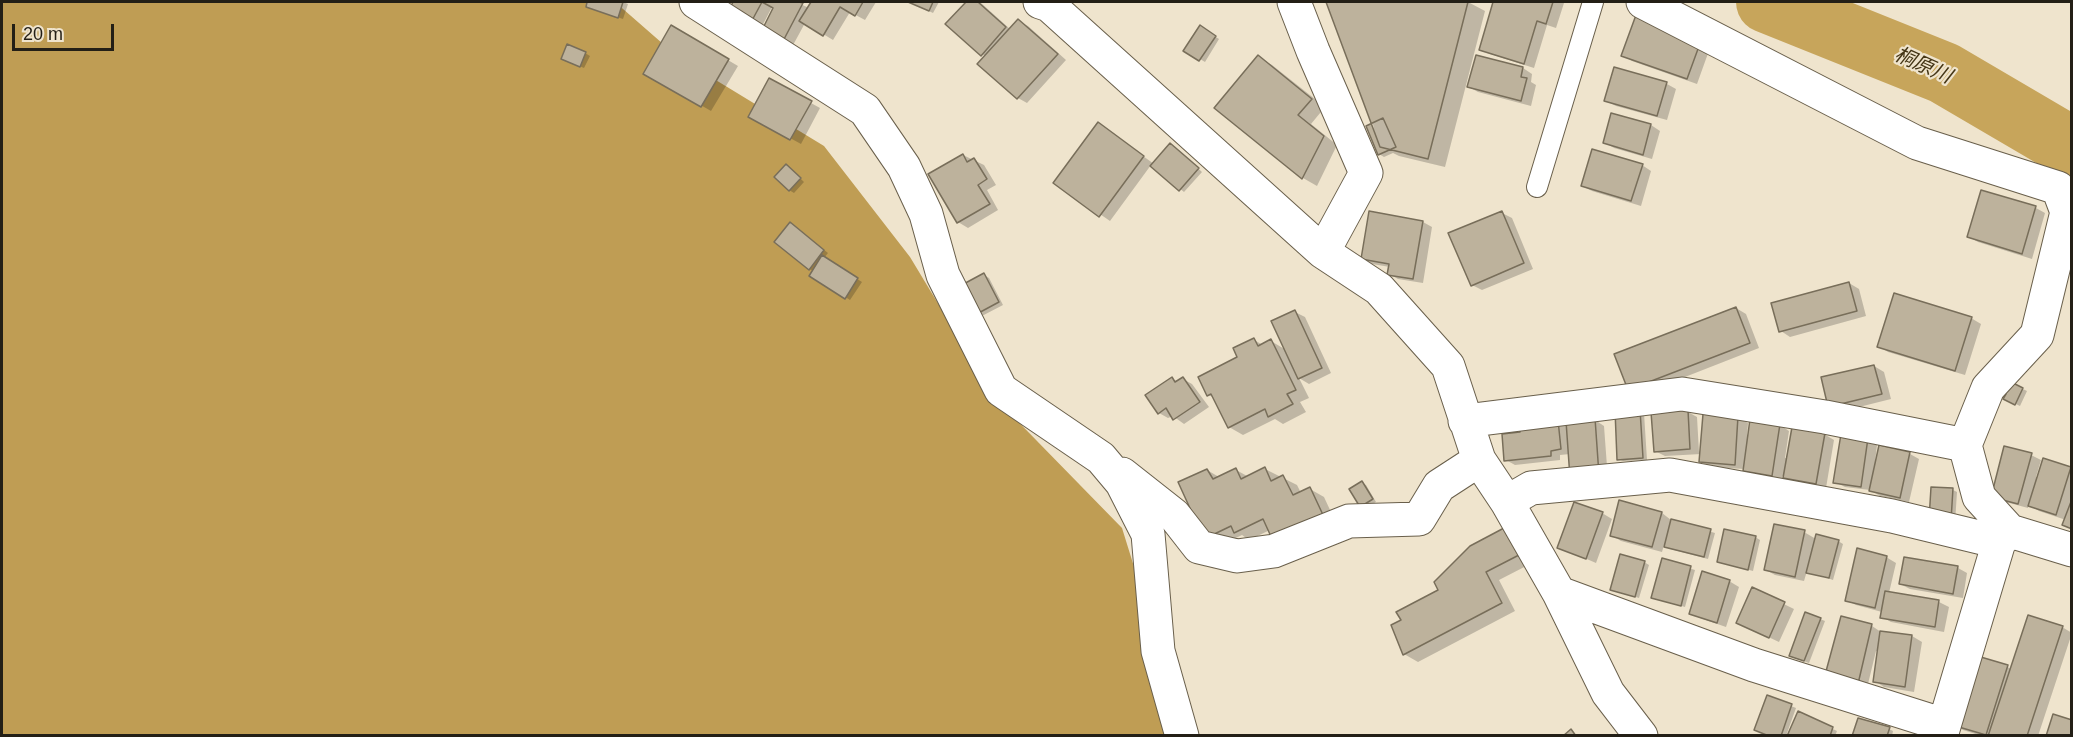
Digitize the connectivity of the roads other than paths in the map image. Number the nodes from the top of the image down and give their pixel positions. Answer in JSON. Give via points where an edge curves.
{"nodes":[{"id":1,"x":696,"y":2,"type":"edge"},
{"id":2,"x":1040,"y":2,"type":"edge"},
{"id":3,"x":1294,"y":2,"type":"edge"},
{"id":4,"x":1593,"y":2,"type":"edge"},
{"id":5,"x":1643,"y":2,"type":"edge"},
{"id":6,"x":2065,"y":177,"type":"edge"},
{"id":7,"x":1537,"y":187,"type":"dead end"},
{"id":8,"x":1323,"y":252,"type":"junction"},
{"id":9,"x":1465,"y":421,"type":"junction"},
{"id":10,"x":1965,"y":445,"type":"junction"},
{"id":11,"x":1101,"y":458,"type":"junction"},
{"id":12,"x":1479,"y":460,"type":"junction"},
{"id":13,"x":1507,"y":502,"type":"junction"},
{"id":14,"x":2005,"y":537,"type":"junction"},
{"id":15,"x":2072,"y":550,"type":"edge"},
{"id":16,"x":1559,"y":593,"type":"junction"},
{"id":17,"x":1942,"y":730,"type":"edge"},
{"id":18,"x":1182,"y":735,"type":"edge"},
{"id":19,"x":1641,"y":735,"type":"edge"}],
"edges":[{"from":1,"to":11,"type":"street","via":[[865,110],[903,166],[926,214],[943,274],[1001,390]]},
{"from":2,"to":8,"type":"street","via":[[1049,5]]},
{"from":3,"to":8,"type":"street","via":[[1366,173]]},
{"from":4,"to":7,"type":"lane"},
{"from":5,"to":6,"type":"street","via":[[1917,143]]},
{"from":6,"to":10,"type":"street","via":[[2067,212],[2037,335],[1988,388]]},
{"from":8,"to":9,"type":"street","via":[[1379,289],[1448,366]]},
{"from":9,"to":10,"type":"street","via":[[1682,394]]},
{"from":9,"to":12,"type":"street"},
{"from":10,"to":14,"type":"street","via":[[1980,497]]},
{"from":11,"to":12,"type":"street","via":[[1174,515],[1198,547],[1237,556],[1274,551],[1349,521],[1419,519],[1439,486]]},
{"from":11,"to":18,"type":"street","via":[[1122,483],[1148,534],[1158,651]]},
{"from":12,"to":13,"type":"street"},
{"from":13,"to":14,"type":"street","via":[[1531,488],[1670,475]]},
{"from":13,"to":16,"type":"street"},
{"from":14,"to":15,"type":"street"},
{"from":14,"to":17,"type":"street"},
{"from":16,"to":17,"type":"street"},
{"from":16,"to":19,"type":"street","via":[[1608,693]]}]}
